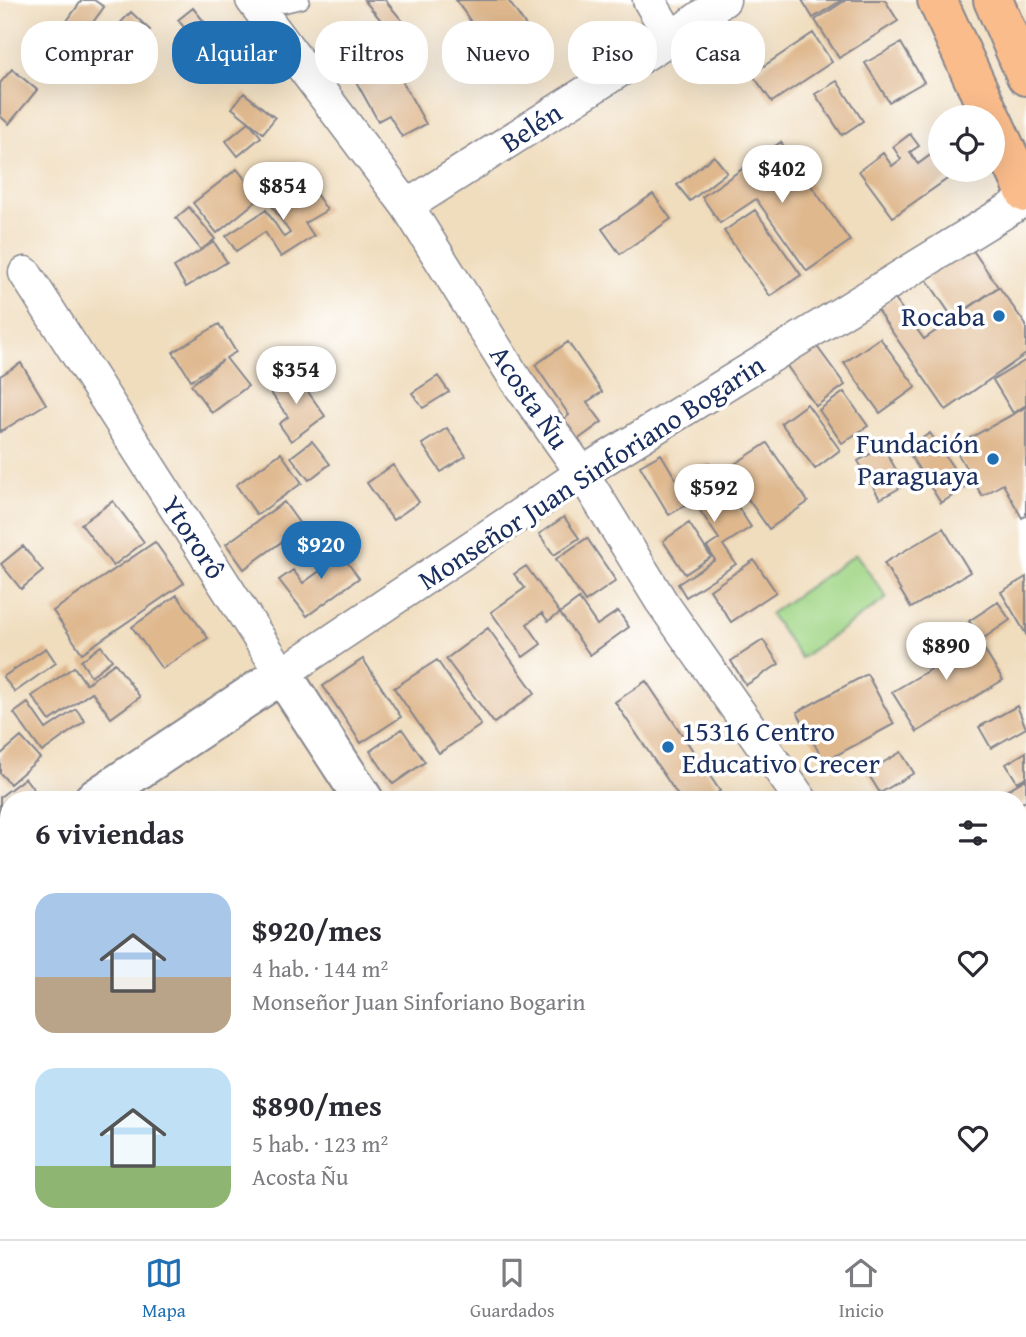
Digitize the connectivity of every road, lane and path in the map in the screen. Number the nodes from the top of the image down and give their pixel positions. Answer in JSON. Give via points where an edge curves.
{"nodes":[{"id":1,"x":252,"y":0,"type":"edge"},
{"id":2,"x":278,"y":0,"type":"edge"},
{"id":3,"x":301,"y":0,"type":"edge"},
{"id":4,"x":649,"y":0,"type":"edge"},
{"id":5,"x":724,"y":0,"type":"edge"},
{"id":6,"x":937,"y":0,"type":"edge"},
{"id":7,"x":993,"y":0,"type":"edge"},
{"id":8,"x":695,"y":21,"type":"edge"},
{"id":9,"x":671,"y":38,"type":"joint"},
{"id":10,"x":1026,"y":76,"type":"edge"},
{"id":11,"x":986,"y":105,"type":"edge"},
{"id":12,"x":1005,"y":147,"type":"edge"},
{"id":13,"x":1026,"y":193,"type":"edge"},
{"id":14,"x":1026,"y":199,"type":"edge"},
{"id":15,"x":407,"y":206,"type":"junction"},
{"id":16,"x":25,"y":273,"type":"dead end"},
{"id":17,"x":582,"y":473,"type":"junction"},
{"id":18,"x":282,"y":674,"type":"junction"},
{"id":19,"x":106,"y":791,"type":"edge"},
{"id":20,"x":358,"y":791,"type":"edge"},
{"id":21,"x":795,"y":791,"type":"edge"}],
"edges":[{"from":1,"to":15,"type":"street","name":"Acosta Ñu"},
{"from":2,"to":3,"type":"lane","via":[[284,4]]},
{"from":4,"to":9,"type":"street"},
{"from":5,"to":8,"type":"street","name":"Belén"},
{"from":6,"to":11,"type":"highway"},
{"from":7,"to":10,"type":"highway"},
{"from":9,"to":15,"type":"street","name":"Belén"},
{"from":12,"to":13,"type":"highway"},
{"from":14,"to":17,"type":"street","name":"Monseñor Juan Sinforiano Bogarin"},
{"from":15,"to":17,"type":"street","name":"Acosta Ñu","via":[[516,380]]},
{"from":16,"to":18,"type":"street","name":"Ytororô"},
{"from":17,"to":18,"type":"street","name":"Monseñor Juan Sinforiano Bogarin"},
{"from":17,"to":21,"type":"street","name":"Acosta Ñu","via":[[661,601]]},
{"from":18,"to":19,"type":"street","name":"Monseñor Juan Sinforiano Bogarin"},
{"from":18,"to":20,"type":"street","name":"Ytororô"}]}
